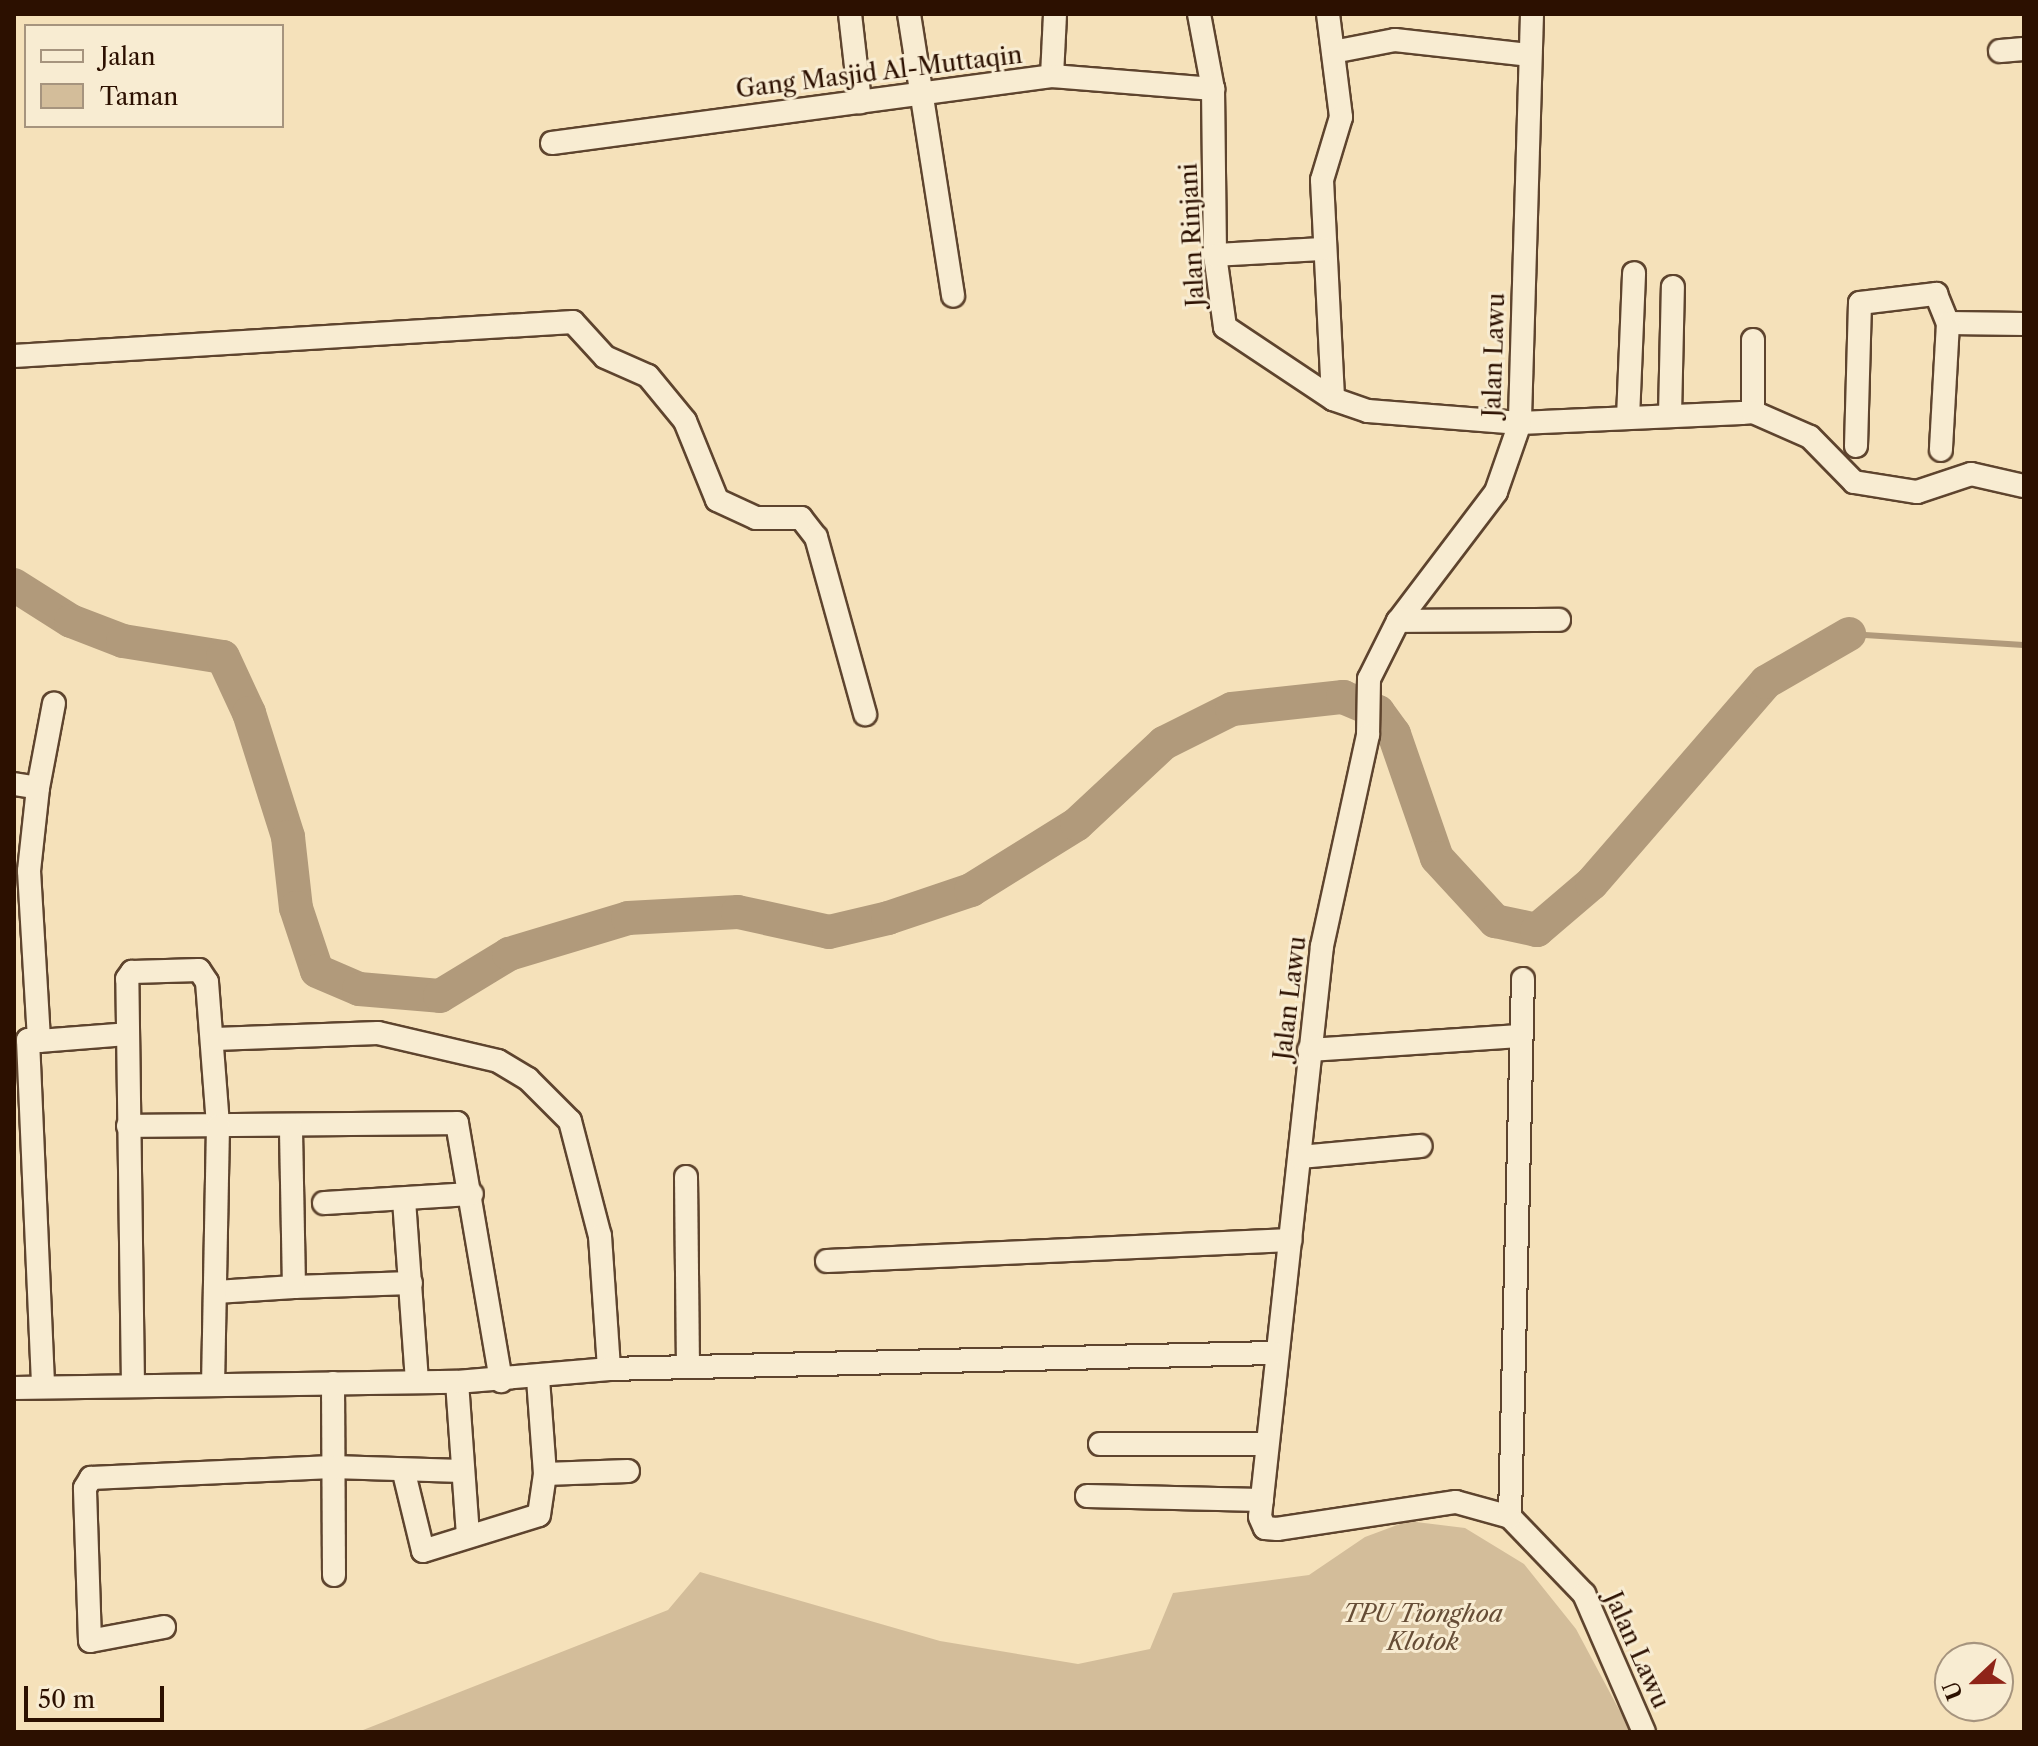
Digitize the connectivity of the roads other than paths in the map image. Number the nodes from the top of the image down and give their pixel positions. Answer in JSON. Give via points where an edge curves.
{"nodes":[{"id":1,"x":850,"y":14,"type":"edge"},
{"id":2,"x":909,"y":14,"type":"edge"},
{"id":3,"x":1055,"y":14,"type":"edge"},
{"id":4,"x":1199,"y":14,"type":"edge"},
{"id":5,"x":1328,"y":14,"type":"edge"},
{"id":6,"x":1532,"y":14,"type":"edge"},
{"id":7,"x":2024,"y":49,"type":"edge"},
{"id":8,"x":2000,"y":51,"type":"dead end"},
{"id":9,"x":1333,"y":52,"type":"junction"},
{"id":10,"x":1528,"y":55,"type":"junction"},
{"id":11,"x":1052,"y":76,"type":"junction"},
{"id":12,"x":1213,"y":89,"type":"junction"},
{"id":13,"x":926,"y":94,"type":"junction"},
{"id":14,"x":860,"y":102,"type":"junction"},
{"id":15,"x":552,"y":143,"type":"dead end"},
{"id":16,"x":1324,"y":249,"type":"junction"},
{"id":17,"x":1215,"y":255,"type":"junction"},
{"id":18,"x":1634,"y":273,"type":"dead end"},
{"id":19,"x":1673,"y":287,"type":"dead end"},
{"id":20,"x":953,"y":296,"type":"dead end"},
{"id":21,"x":1948,"y":323,"type":"junction"},
{"id":22,"x":2024,"y":324,"type":"edge"},
{"id":23,"x":1753,"y":340,"type":"dead end"},
{"id":24,"x":14,"y":356,"type":"edge"},
{"id":25,"x":1333,"y":399,"type":"junction"},
{"id":26,"x":1753,"y":412,"type":"junction"},
{"id":27,"x":1670,"y":415,"type":"junction"},
{"id":28,"x":1628,"y":418,"type":"junction"},
{"id":29,"x":1520,"y":423,"type":"junction"},
{"id":30,"x":1856,"y":446,"type":"dead end"},
{"id":31,"x":1941,"y":450,"type":"dead end"},
{"id":32,"x":2024,"y":486,"type":"edge"},
{"id":33,"x":1559,"y":620,"type":"dead end"},
{"id":34,"x":1398,"y":621,"type":"junction"},
{"id":35,"x":54,"y":703,"type":"dead end"},
{"id":36,"x":865,"y":714,"type":"dead end"},
{"id":37,"x":14,"y":784,"type":"edge"},
{"id":38,"x":38,"y":788,"type":"junction"},
{"id":39,"x":1523,"y":979,"type":"dead end"},
{"id":40,"x":127,"y":1034,"type":"junction"},
{"id":41,"x":1520,"y":1036,"type":"junction"},
{"id":42,"x":215,"y":1039,"type":"junction"},
{"id":43,"x":27,"y":1040,"type":"edge"},
{"id":44,"x":1309,"y":1050,"type":"junction"},
{"id":45,"x":128,"y":1126,"type":"junction"},
{"id":46,"x":218,"y":1126,"type":"junction"},
{"id":47,"x":291,"y":1126,"type":"junction"},
{"id":48,"x":1421,"y":1146,"type":"dead end"},
{"id":49,"x":1300,"y":1157,"type":"junction"},
{"id":50,"x":686,"y":1177,"type":"dead end"},
{"id":51,"x":472,"y":1194,"type":"junction"},
{"id":52,"x":404,"y":1200,"type":"junction"},
{"id":53,"x":324,"y":1203,"type":"dead end"},
{"id":54,"x":1291,"y":1240,"type":"junction"},
{"id":55,"x":827,"y":1261,"type":"dead end"},
{"id":56,"x":37,"y":1282,"type":"junction"},
{"id":57,"x":14,"y":1283,"type":"edge"},
{"id":58,"x":411,"y":1283,"type":"junction"},
{"id":59,"x":294,"y":1287,"type":"junction"},
{"id":60,"x":216,"y":1292,"type":"junction"},
{"id":61,"x":1273,"y":1353,"type":"junction"},
{"id":62,"x":688,"y":1366,"type":"junction"},
{"id":63,"x":609,"y":1369,"type":"junction"},
{"id":64,"x":538,"y":1379,"type":"junction"},
{"id":65,"x":213,"y":1381,"type":"junction"},
{"id":66,"x":417,"y":1381,"type":"junction"},
{"id":67,"x":501,"y":1381,"type":"junction"},
{"id":68,"x":457,"y":1382,"type":"junction"},
{"id":69,"x":333,"y":1383,"type":"junction"},
{"id":70,"x":133,"y":1385,"type":"junction"},
{"id":71,"x":43,"y":1387,"type":"junction"},
{"id":72,"x":14,"y":1388,"type":"edge"},
{"id":73,"x":1100,"y":1444,"type":"dead end"},
{"id":74,"x":1267,"y":1444,"type":"junction"},
{"id":75,"x":332,"y":1467,"type":"junction"},
{"id":76,"x":462,"y":1471,"type":"junction"},
{"id":77,"x":628,"y":1471,"type":"dead end"},
{"id":78,"x":404,"y":1473,"type":"junction"},
{"id":79,"x":545,"y":1474,"type":"junction"},
{"id":80,"x":1087,"y":1496,"type":"dead end"},
{"id":81,"x":1262,"y":1500,"type":"junction"},
{"id":82,"x":1510,"y":1517,"type":"junction"},
{"id":83,"x":468,"y":1534,"type":"junction"},
{"id":84,"x":334,"y":1575,"type":"dead end"},
{"id":85,"x":164,"y":1627,"type":"dead end"},
{"id":86,"x":1644,"y":1732,"type":"edge"}],
"edges":[{"from":1,"to":14,"type":"street"},
{"from":2,"to":13,"type":"street"},
{"from":3,"to":11,"type":"street"},
{"from":4,"to":12,"type":"street","name":"Jalan Rinjani"},
{"from":5,"to":9,"type":"street"},
{"from":6,"to":10,"type":"street","name":"Jalan Lawu"},
{"from":7,"to":8,"type":"street"},
{"from":9,"to":10,"type":"street","via":[[1395,40]]},
{"from":9,"to":16,"type":"street","via":[[1341,117],[1322,180]]},
{"from":10,"to":29,"type":"street","name":"Jalan Lawu"},
{"from":11,"to":12,"type":"street","name":"Gang Masjid Al-Muttaqin"},
{"from":11,"to":13,"type":"street","name":"Gang Masjid Al-Muttaqin"},
{"from":12,"to":17,"type":"street","name":"Jalan Rinjani"},
{"from":13,"to":14,"type":"street","name":"Gang Masjid Al-Muttaqin"},
{"from":13,"to":20,"type":"street"},
{"from":14,"to":15,"type":"street","name":"Gang Masjid Al-Muttaqin"},
{"from":16,"to":17,"type":"street"},
{"from":16,"to":25,"type":"street"},
{"from":17,"to":25,"type":"street","name":"Jalan Rinjani","via":[[1220,309],[1234,338]]},
{"from":18,"to":28,"type":"street"},
{"from":19,"to":27,"type":"street"},
{"from":21,"to":22,"type":"street"},
{"from":21,"to":30,"type":"street","via":[[1936,294],[1860,303]]},
{"from":21,"to":31,"type":"street"},
{"from":23,"to":26,"type":"street"},
{"from":24,"to":36,"type":"street","via":[[573,322],[605,357],[648,376],[685,421],[717,500],[756,518],[801,518],[816,537]]},
{"from":25,"to":29,"type":"street","name":"Jalan Rinjani","via":[[1368,411]]},
{"from":26,"to":27,"type":"street","name":"Jalan Rinjani"},
{"from":26,"to":32,"type":"street","via":[[1810,437],[1854,482],[1917,492],[1971,474]]},
{"from":27,"to":28,"type":"street","name":"Jalan Rinjani"},
{"from":28,"to":29,"type":"street","name":"Jalan Rinjani"},
{"from":29,"to":34,"type":"street","name":"Jalan Lawu","via":[[1496,492]]},
{"from":33,"to":34,"type":"street"},
{"from":34,"to":44,"type":"street","name":"Jalan Lawu","via":[[1369,679],[1368,735],[1329,904]]},
{"from":35,"to":38,"type":"street"},
{"from":37,"to":38,"type":"street"},
{"from":38,"to":43,"type":"street","via":[[29,871]]},
{"from":39,"to":41,"type":"street"},
{"from":40,"to":42,"type":"street","via":[[132,972],[199,970]]},
{"from":40,"to":43,"type":"street"},
{"from":40,"to":45,"type":"street"},
{"from":41,"to":44,"type":"street"},
{"from":41,"to":82,"type":"street"},
{"from":42,"to":46,"type":"street"},
{"from":42,"to":63,"type":"street","via":[[378,1033],[498,1061],[528,1079],[570,1121],[600,1236]]},
{"from":43,"to":56,"type":"street"},
{"from":44,"to":49,"type":"street","name":"Jalan Lawu"},
{"from":45,"to":46,"type":"street"},
{"from":45,"to":70,"type":"street"},
{"from":46,"to":47,"type":"street"},
{"from":46,"to":60,"type":"street"},
{"from":47,"to":51,"type":"street","via":[[451,1121],[461,1129]]},
{"from":47,"to":59,"type":"street"},
{"from":48,"to":49,"type":"street"},
{"from":49,"to":54,"type":"street","name":"Jalan Lawu"},
{"from":50,"to":62,"type":"street"},
{"from":51,"to":52,"type":"street"},
{"from":51,"to":67,"type":"street"},
{"from":52,"to":53,"type":"street"},
{"from":52,"to":58,"type":"street"},
{"from":54,"to":55,"type":"street"},
{"from":54,"to":61,"type":"street","name":"Jalan Lawu"},
{"from":56,"to":57,"type":"street"},
{"from":56,"to":71,"type":"street"},
{"from":58,"to":59,"type":"street"},
{"from":58,"to":66,"type":"street"},
{"from":59,"to":60,"type":"street"},
{"from":60,"to":65,"type":"street"},
{"from":61,"to":62,"type":"street"},
{"from":61,"to":74,"type":"street","name":"Jalan Lawu"},
{"from":62,"to":63,"type":"street"},
{"from":63,"to":64,"type":"street"},
{"from":64,"to":67,"type":"street"},
{"from":64,"to":79,"type":"street"},
{"from":65,"to":69,"type":"street"},
{"from":65,"to":70,"type":"street"},
{"from":66,"to":68,"type":"street"},
{"from":66,"to":69,"type":"street"},
{"from":67,"to":68,"type":"street"},
{"from":68,"to":76,"type":"street"},
{"from":69,"to":75,"type":"street"},
{"from":70,"to":71,"type":"street"},
{"from":71,"to":72,"type":"street"},
{"from":73,"to":74,"type":"street"},
{"from":74,"to":81,"type":"street","name":"Jalan Lawu"},
{"from":75,"to":78,"type":"street"},
{"from":75,"to":84,"type":"street"},
{"from":75,"to":85,"type":"street","via":[[87,1481],[90,1641]]},
{"from":76,"to":78,"type":"street"},
{"from":76,"to":83,"type":"street"},
{"from":77,"to":79,"type":"street"},
{"from":78,"to":83,"type":"street","via":[[420,1549]]},
{"from":79,"to":83,"type":"street","via":[[539,1515]]},
{"from":80,"to":81,"type":"street"},
{"from":81,"to":82,"type":"street","via":[[1265,1528],[1277,1529],[1456,1502]]},
{"from":82,"to":86,"type":"street","name":"Jalan Lawu","via":[[1584,1594]]}]}
